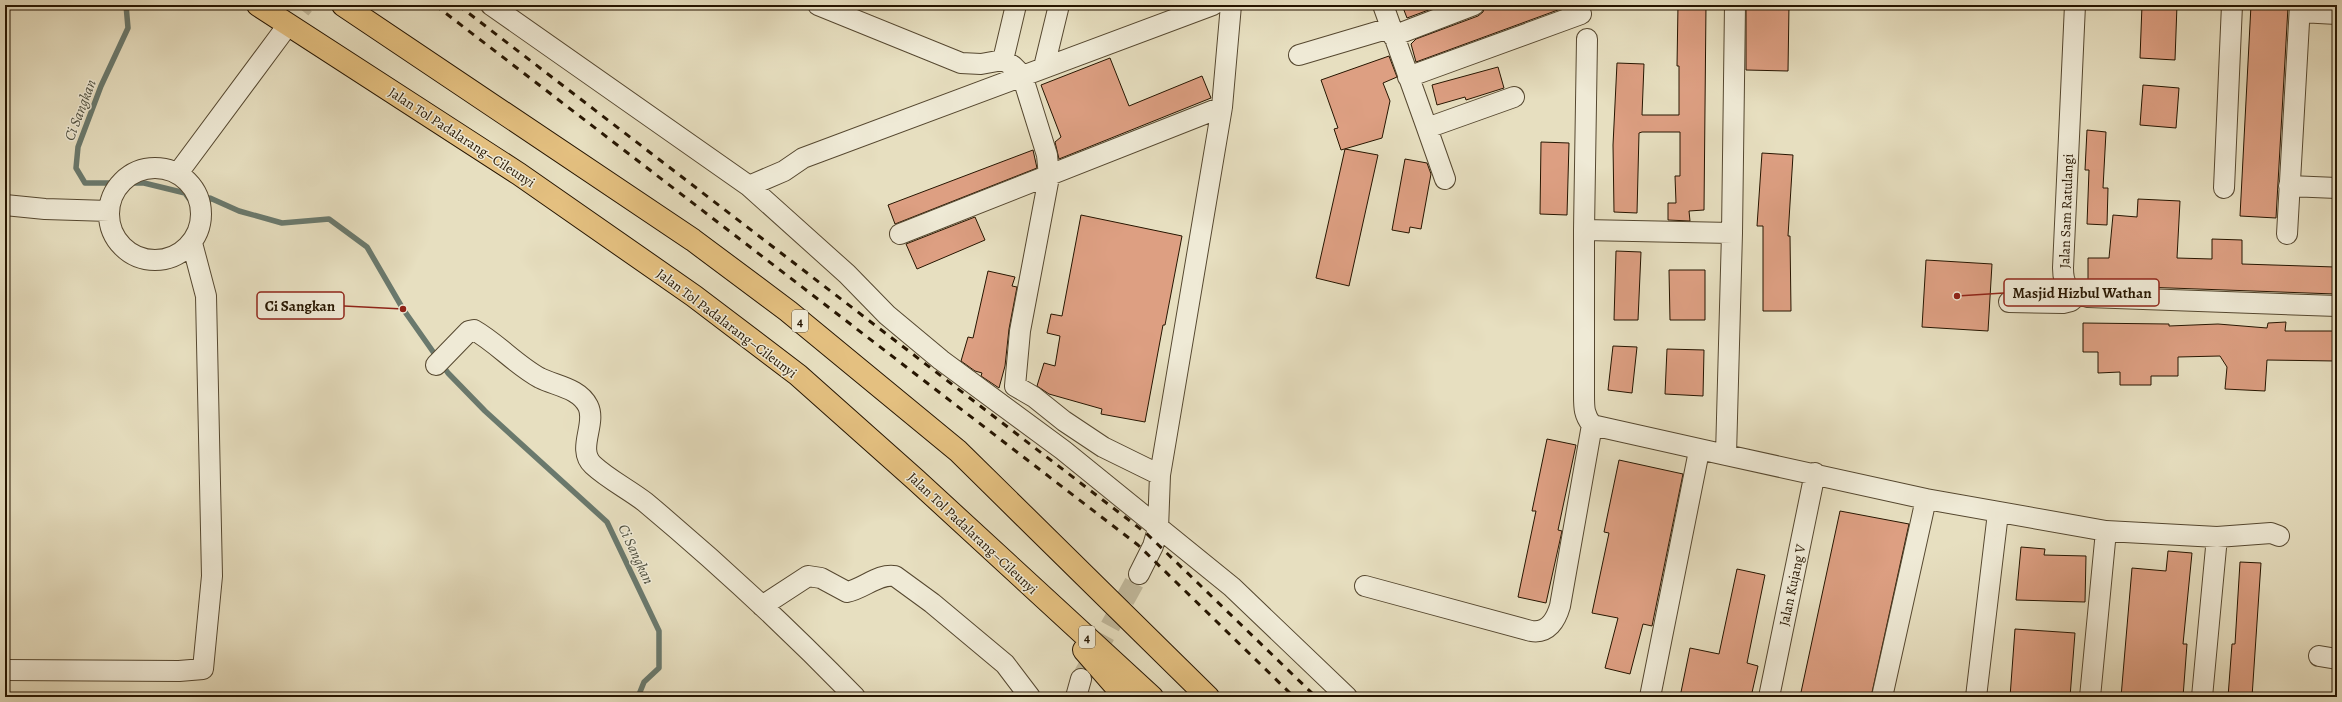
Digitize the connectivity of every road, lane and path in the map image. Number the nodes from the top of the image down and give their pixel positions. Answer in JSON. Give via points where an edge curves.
{"nodes":[{"id":1,"x":258,"y":5,"type":"edge"},
{"id":2,"x":342,"y":5,"type":"edge"},
{"id":3,"x":491,"y":5,"type":"edge"},
{"id":4,"x":818,"y":5,"type":"edge"},
{"id":5,"x":1016,"y":5,"type":"edge"},
{"id":6,"x":1059,"y":5,"type":"edge"},
{"id":7,"x":1213,"y":5,"type":"edge"},
{"id":8,"x":1231,"y":5,"type":"edge"},
{"id":9,"x":1383,"y":5,"type":"edge"},
{"id":10,"x":1474,"y":5,"type":"edge"},
{"id":11,"x":1577,"y":5,"type":"edge"},
{"id":12,"x":1735,"y":5,"type":"edge"},
{"id":13,"x":2074,"y":5,"type":"edge"},
{"id":14,"x":2232,"y":5,"type":"edge"},
{"id":15,"x":2300,"y":9,"type":"edge"},
{"id":16,"x":2337,"y":14,"type":"edge"},
{"id":17,"x":1392,"y":32,"type":"junction"},
{"id":18,"x":282,"y":33,"type":"tunnel mouth"},
{"id":19,"x":1587,"y":39,"type":"dead end"},
{"id":20,"x":1299,"y":55,"type":"dead end"},
{"id":21,"x":1003,"y":60,"type":"junction"},
{"id":22,"x":1044,"y":67,"type":"junction"},
{"id":23,"x":1022,"y":75,"type":"junction"},
{"id":24,"x":1408,"y":77,"type":"junction"},
{"id":25,"x":1514,"y":97,"type":"dead end"},
{"id":26,"x":1222,"y":107,"type":"junction"},
{"id":27,"x":1427,"y":128,"type":"junction"},
{"id":28,"x":178,"y":173,"type":"junction"},
{"id":29,"x":1049,"y":177,"type":"junction"},
{"id":30,"x":1445,"y":179,"type":"dead end"},
{"id":31,"x":749,"y":186,"type":"junction"},
{"id":32,"x":2289,"y":186,"type":"junction"},
{"id":33,"x":2224,"y":188,"type":"dead end"},
{"id":34,"x":2337,"y":188,"type":"edge"},
{"id":35,"x":5,"y":205,"type":"edge"},
{"id":36,"x":109,"y":211,"type":"junction"},
{"id":37,"x":1584,"y":230,"type":"junction"},
{"id":38,"x":1732,"y":233,"type":"junction"},
{"id":39,"x":900,"y":234,"type":"dead end"},
{"id":40,"x":2287,"y":234,"type":"dead end"},
{"id":41,"x":192,"y":244,"type":"junction"},
{"id":42,"x":2078,"y":295,"type":"junction"},
{"id":43,"x":2008,"y":302,"type":"dead end"},
{"id":44,"x":2337,"y":306,"type":"edge"},
{"id":45,"x":440,"y":362,"type":"dead end"},
{"id":46,"x":1592,"y":425,"type":"junction"},
{"id":47,"x":1699,"y":450,"type":"junction"},
{"id":48,"x":1726,"y":455,"type":"junction"},
{"id":49,"x":1815,"y":473,"type":"junction"},
{"id":50,"x":1160,"y":474,"type":"junction"},
{"id":51,"x":1926,"y":499,"type":"junction"},
{"id":52,"x":1998,"y":513,"type":"junction"},
{"id":53,"x":1158,"y":529,"type":"junction"},
{"id":54,"x":2106,"y":531,"type":"junction"},
{"id":55,"x":2279,"y":536,"type":"dead end"},
{"id":56,"x":2217,"y":537,"type":"junction"},
{"id":57,"x":1139,"y":574,"type":"tunnel mouth"},
{"id":58,"x":1020,"y":577,"type":"junction"},
{"id":59,"x":1365,"y":586,"type":"dead end"},
{"id":60,"x":762,"y":606,"type":"junction"},
{"id":61,"x":5,"y":670,"type":"edge"},
{"id":62,"x":855,"y":697,"type":"edge"},
{"id":63,"x":1030,"y":697,"type":"edge"},
{"id":64,"x":1125,"y":697,"type":"edge"},
{"id":65,"x":1152,"y":697,"type":"edge"},
{"id":66,"x":1208,"y":697,"type":"edge"},
{"id":67,"x":1347,"y":697,"type":"edge"},
{"id":68,"x":1650,"y":697,"type":"edge"},
{"id":69,"x":1769,"y":697,"type":"edge"},
{"id":70,"x":1882,"y":697,"type":"edge"},
{"id":71,"x":1976,"y":697,"type":"edge"},
{"id":72,"x":2090,"y":697,"type":"edge"},
{"id":73,"x":2202,"y":697,"type":"edge"}],
"edges":[{"from":1,"to":58,"type":"highway","name":"Jalan Tol Padalarang–Cileunyi","number":"4","via":[[519,174],[694,296],[798,375]]},
{"from":2,"to":66,"type":"highway","number":"4","via":[[693,240],[788,312],[958,450]]},
{"from":3,"to":31,"type":"street"},
{"from":4,"to":21,"type":"street","via":[[961,63],[981,64]]},
{"from":5,"to":21,"type":"street"},
{"from":6,"to":22,"type":"street"},
{"from":7,"to":22,"type":"street"},
{"from":8,"to":26,"type":"street"},
{"from":9,"to":17,"type":"street"},
{"from":10,"to":17,"type":"street"},
{"from":11,"to":24,"type":"street","via":[[1581,14]]},
{"from":12,"to":38,"type":"street"},
{"from":13,"to":42,"type":"street","name":"Jalan Sam Ratulangi","via":[[2063,278],[2066,287]]},
{"from":14,"to":33,"type":"street"},
{"from":15,"to":16,"type":"street"},
{"from":15,"to":32,"type":"street"},
{"from":17,"to":20,"type":"street"},
{"from":17,"to":24,"type":"street"},
{"from":18,"to":28,"type":"street"},
{"from":19,"to":37,"type":"street"},
{"from":21,"to":23,"type":"street"},
{"from":22,"to":23,"type":"street"},
{"from":23,"to":29,"type":"street","via":[[1047,155]]},
{"from":23,"to":31,"type":"street","via":[[803,158]]},
{"from":24,"to":27,"type":"street"},
{"from":25,"to":27,"type":"street"},
{"from":26,"to":29,"type":"street"},
{"from":26,"to":50,"type":"street"},
{"from":27,"to":30,"type":"street"},
{"from":28,"to":36,"type":"street","via":[[156,167],[133,173],[116,189]]},
{"from":28,"to":41,"type":"street","via":[[188,180],[200,200],[202,223]]},
{"from":29,"to":39,"type":"street"},
{"from":29,"to":50,"type":"street","via":[[1020,331],[1016,386],[1103,447]]},
{"from":31,"to":53,"type":"street","via":[[847,274],[887,315],[941,360],[1063,450]]},
{"from":32,"to":34,"type":"street"},
{"from":32,"to":40,"type":"street"},
{"from":35,"to":36,"type":"street"},
{"from":36,"to":41,"type":"street","via":[[111,228],[119,244],[138,257],[161,260],[183,252]]},
{"from":37,"to":38,"type":"street"},
{"from":37,"to":46,"type":"street","via":[[1584,413]]},
{"from":38,"to":48,"type":"street"},
{"from":41,"to":61,"type":"street","via":[[206,296],[212,576],[203,669]]},
{"from":42,"to":43,"type":"street","via":[[2063,303]]},
{"from":42,"to":44,"type":"street"},
{"from":45,"to":60,"type":"street","via":[[469,331],[474,330],[528,371],[579,396],[589,407],[586,447],[592,464],[643,501]]},
{"from":46,"to":47,"type":"street"},
{"from":46,"to":59,"type":"street","via":[[1560,606],[1556,620],[1547,628],[1531,631]]},
{"from":47,"to":48,"type":"street"},
{"from":47,"to":68,"type":"street"},
{"from":48,"to":49,"type":"street"},
{"from":49,"to":51,"type":"street"},
{"from":49,"to":69,"type":"street","name":"Jalan Kujang V"},
{"from":50,"to":53,"type":"street"},
{"from":51,"to":52,"type":"street"},
{"from":51,"to":70,"type":"street"},
{"from":52,"to":54,"type":"street"},
{"from":52,"to":71,"type":"street"},
{"from":53,"to":57,"type":"street","via":[[1153,546]]},
{"from":53,"to":67,"type":"street","via":[[1232,587]]},
{"from":54,"to":56,"type":"street"},
{"from":54,"to":72,"type":"street"},
{"from":55,"to":56,"type":"street","via":[[2271,532]]},
{"from":56,"to":73,"type":"street"},
{"from":58,"to":64,"type":"highway"},
{"from":58,"to":65,"type":"highway","name":"Jalan Tol Padalarang–Cileunyi","number":"4"},
{"from":60,"to":62,"type":"street"},
{"from":60,"to":63,"type":"street","via":[[808,576],[816,576],[847,592],[889,575],[895,576],[932,603],[1005,664]]}]}
